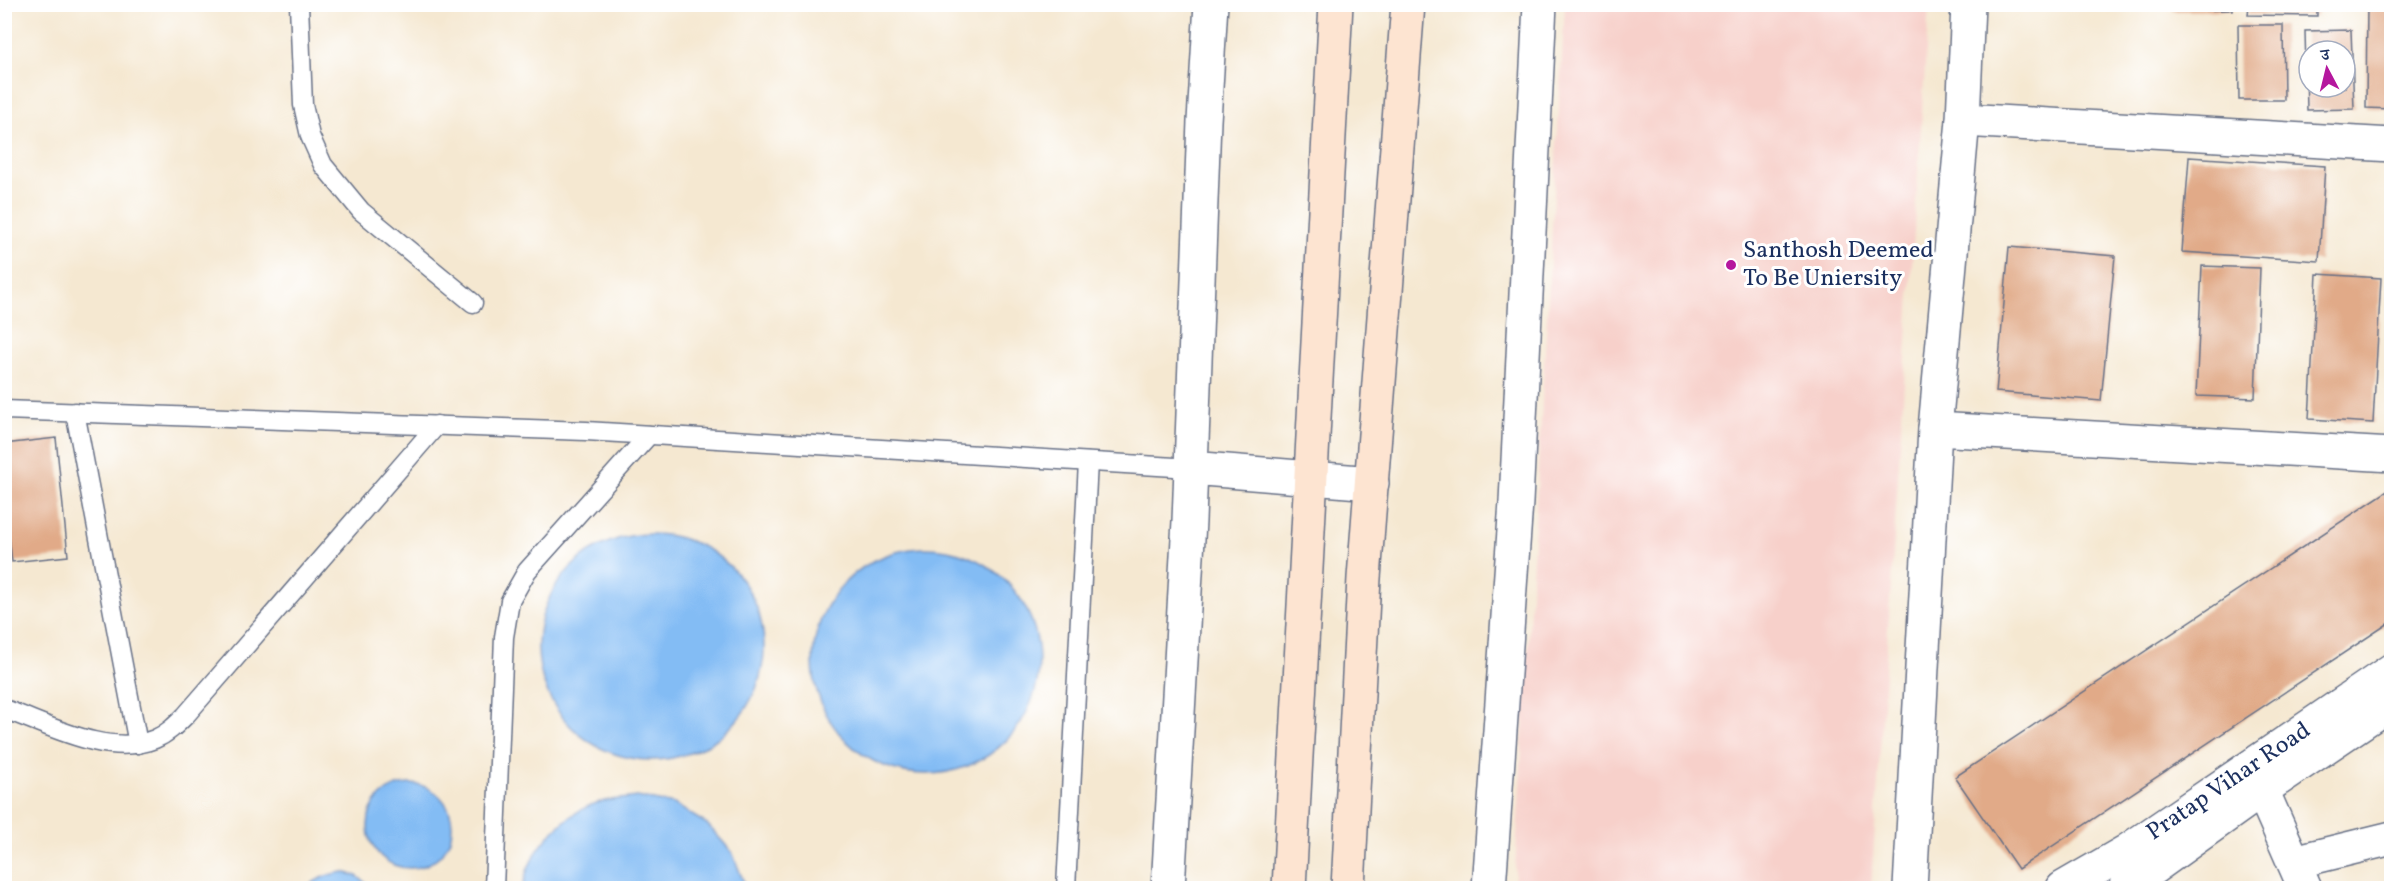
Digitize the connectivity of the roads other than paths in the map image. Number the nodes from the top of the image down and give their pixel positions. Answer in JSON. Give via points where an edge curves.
{"nodes":[{"id":1,"x":299,"y":4,"type":"edge"},
{"id":2,"x":1211,"y":4,"type":"edge"},
{"id":3,"x":1336,"y":4,"type":"edge"},
{"id":4,"x":1408,"y":4,"type":"edge"},
{"id":5,"x":1540,"y":4,"type":"edge"},
{"id":6,"x":1968,"y":4,"type":"edge"},
{"id":7,"x":1963,"y":120,"type":"junction"},
{"id":8,"x":2391,"y":145,"type":"edge"},
{"id":9,"x":473,"y":303,"type":"dead end"},
{"id":10,"x":4,"y":410,"type":"edge"},
{"id":11,"x":75,"y":412,"type":"junction"},
{"id":12,"x":437,"y":426,"type":"junction"},
{"id":13,"x":1935,"y":429,"type":"junction"},
{"id":14,"x":649,"y":435,"type":"junction"},
{"id":15,"x":2391,"y":455,"type":"edge"},
{"id":16,"x":1088,"y":462,"type":"junction"},
{"id":17,"x":1191,"y":468,"type":"junction"},
{"id":18,"x":1312,"y":477,"type":"junction"},
{"id":19,"x":1372,"y":483,"type":"junction"},
{"id":20,"x":2391,"y":670,"type":"edge"},
{"id":21,"x":2391,"y":702,"type":"edge"},
{"id":22,"x":4,"y":709,"type":"edge"},
{"id":23,"x":138,"y":744,"type":"junction"},
{"id":24,"x":2262,"y":790,"type":"junction"},
{"id":25,"x":2391,"y":838,"type":"edge"},
{"id":26,"x":2300,"y":875,"type":"edge"},
{"id":27,"x":494,"y":888,"type":"edge"},
{"id":28,"x":1065,"y":888,"type":"edge"},
{"id":29,"x":1168,"y":888,"type":"edge"},
{"id":30,"x":1289,"y":888,"type":"edge"},
{"id":31,"x":1348,"y":888,"type":"edge"},
{"id":32,"x":1489,"y":888,"type":"edge"},
{"id":33,"x":1910,"y":888,"type":"edge"},
{"id":34,"x":2063,"y":888,"type":"edge"},
{"id":35,"x":2125,"y":888,"type":"edge"}],
"edges":[{"from":1,"to":9,"type":"lane","via":[[303,105],[310,136],[323,165],[361,211]]},
{"from":2,"to":17,"type":"street"},
{"from":3,"to":18,"type":"main road"},
{"from":4,"to":19,"type":"main road"},
{"from":5,"to":32,"type":"street","via":[[1515,502]]},
{"from":6,"to":7,"type":"street"},
{"from":7,"to":8,"type":"street"},
{"from":7,"to":13,"type":"street"},
{"from":10,"to":11,"type":"lane"},
{"from":11,"to":12,"type":"lane"},
{"from":11,"to":23,"type":"lane"},
{"from":12,"to":14,"type":"lane"},
{"from":12,"to":23,"type":"lane","via":[[185,716],[156,739]]},
{"from":13,"to":15,"type":"street"},
{"from":13,"to":33,"type":"street"},
{"from":14,"to":16,"type":"lane"},
{"from":14,"to":27,"type":"lane","via":[[527,571],[510,601],[504,637]]},
{"from":16,"to":17,"type":"lane"},
{"from":16,"to":28,"type":"lane"},
{"from":17,"to":18,"type":"street"},
{"from":17,"to":29,"type":"street"},
{"from":18,"to":19,"type":"street"},
{"from":18,"to":30,"type":"main road"},
{"from":19,"to":31,"type":"main road"},
{"from":20,"to":34,"type":"street","name":"Pratap Vihar Road","via":[[2127,851]]},
{"from":21,"to":24,"type":"street","name":"Pratap Vihar Road"},
{"from":22,"to":23,"type":"lane","via":[[97,743]]},
{"from":24,"to":26,"type":"street"},
{"from":24,"to":35,"type":"street","name":"Pratap Vihar Road"},
{"from":25,"to":26,"type":"street"}]}
